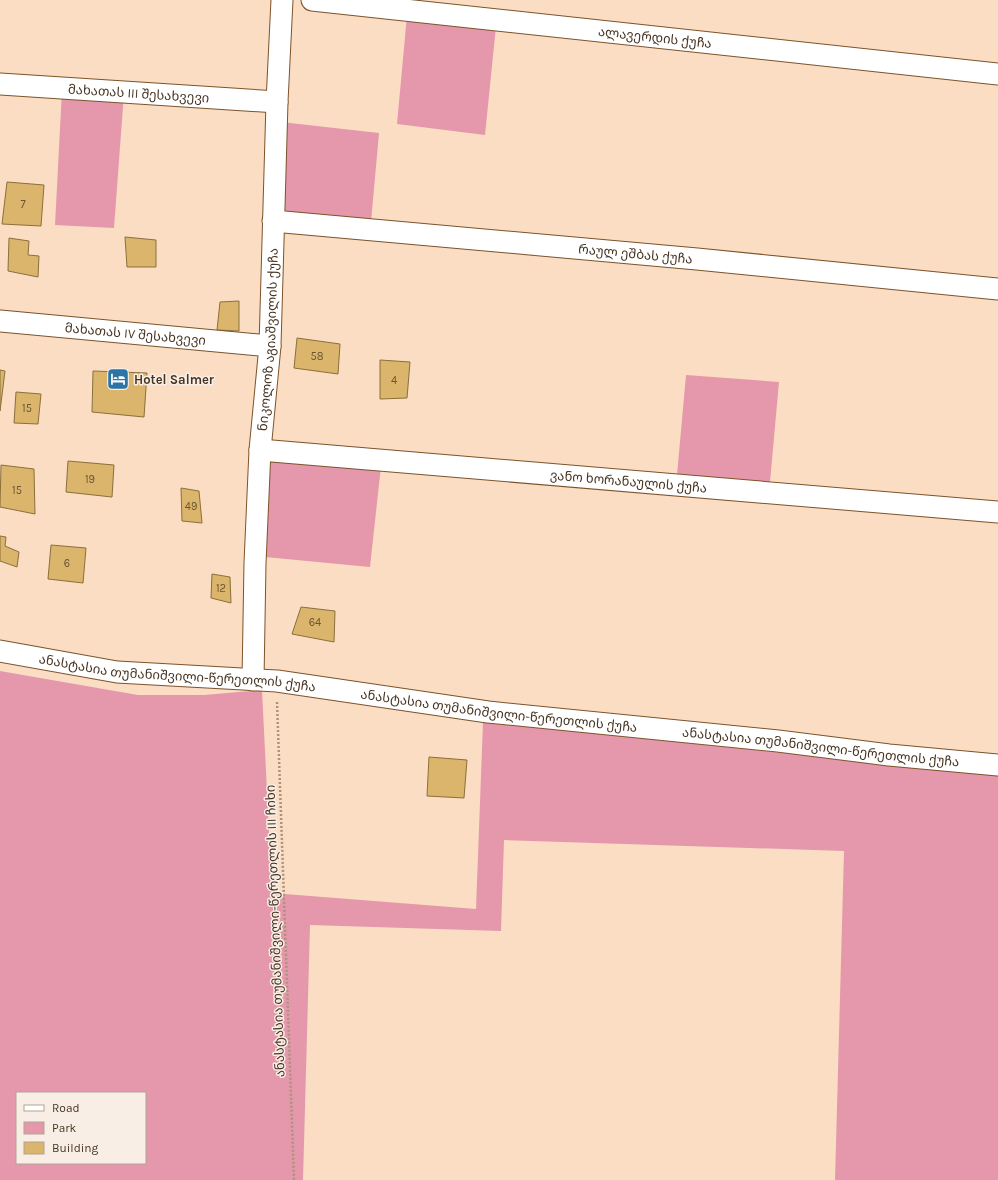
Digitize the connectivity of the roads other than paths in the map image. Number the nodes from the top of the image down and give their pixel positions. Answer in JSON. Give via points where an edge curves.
{"nodes":[{"id":1,"x":282,"y":0,"type":"edge"},
{"id":2,"x":312,"y":0,"type":"edge"},
{"id":3,"x":998,"y":74,"type":"edge"},
{"id":4,"x":0,"y":84,"type":"edge"},
{"id":5,"x":277,"y":102,"type":"junction"},
{"id":6,"x":273,"y":221,"type":"junction"},
{"id":7,"x":998,"y":289,"type":"edge"},
{"id":8,"x":0,"y":322,"type":"edge"},
{"id":9,"x":270,"y":346,"type":"junction"},
{"id":10,"x":260,"y":450,"type":"junction"},
{"id":11,"x":998,"y":512,"type":"edge"},
{"id":12,"x":0,"y":651,"type":"edge"},
{"id":13,"x":253,"y":680,"type":"junction"},
{"id":14,"x":998,"y":765,"type":"edge"}],
"edges":[{"from":1,"to":5,"type":"street","name":"ნიკოლოზ აგიაშვილის ქუჩა"},
{"from":2,"to":3,"type":"street","name":"ალავერდის ქუჩა"},
{"from":4,"to":5,"type":"street","name":"მახათას III შესახვევი"},
{"from":5,"to":6,"type":"street","name":"ნიკოლოზ აგიაშვილის ქუჩა"},
{"from":6,"to":7,"type":"street","name":"რაულ ეშბას ქუჩა"},
{"from":6,"to":9,"type":"street","name":"ნიკოლოზ აგიაშვილის ქუჩა"},
{"from":8,"to":9,"type":"street","name":"მახათას IV შესახვევი"},
{"from":9,"to":10,"type":"street","name":"ნიკოლოზ აგიაშვილის ქუჩა"},
{"from":10,"to":11,"type":"street","name":"ვანო ხორანაულის ქუჩა"},
{"from":10,"to":13,"type":"street","name":"ნიკოლოზ აგიაშვილის ქუჩა"},
{"from":12,"to":13,"type":"street","name":"ანასტასია თუმანიშვილი-წერეთლის ქუჩა","via":[[117,672]]},
{"from":13,"to":14,"type":"street","name":"ანასტასია თუმანიშვილი-წერეთლის ქუჩა","via":[[276,681],[488,712]]}]}
